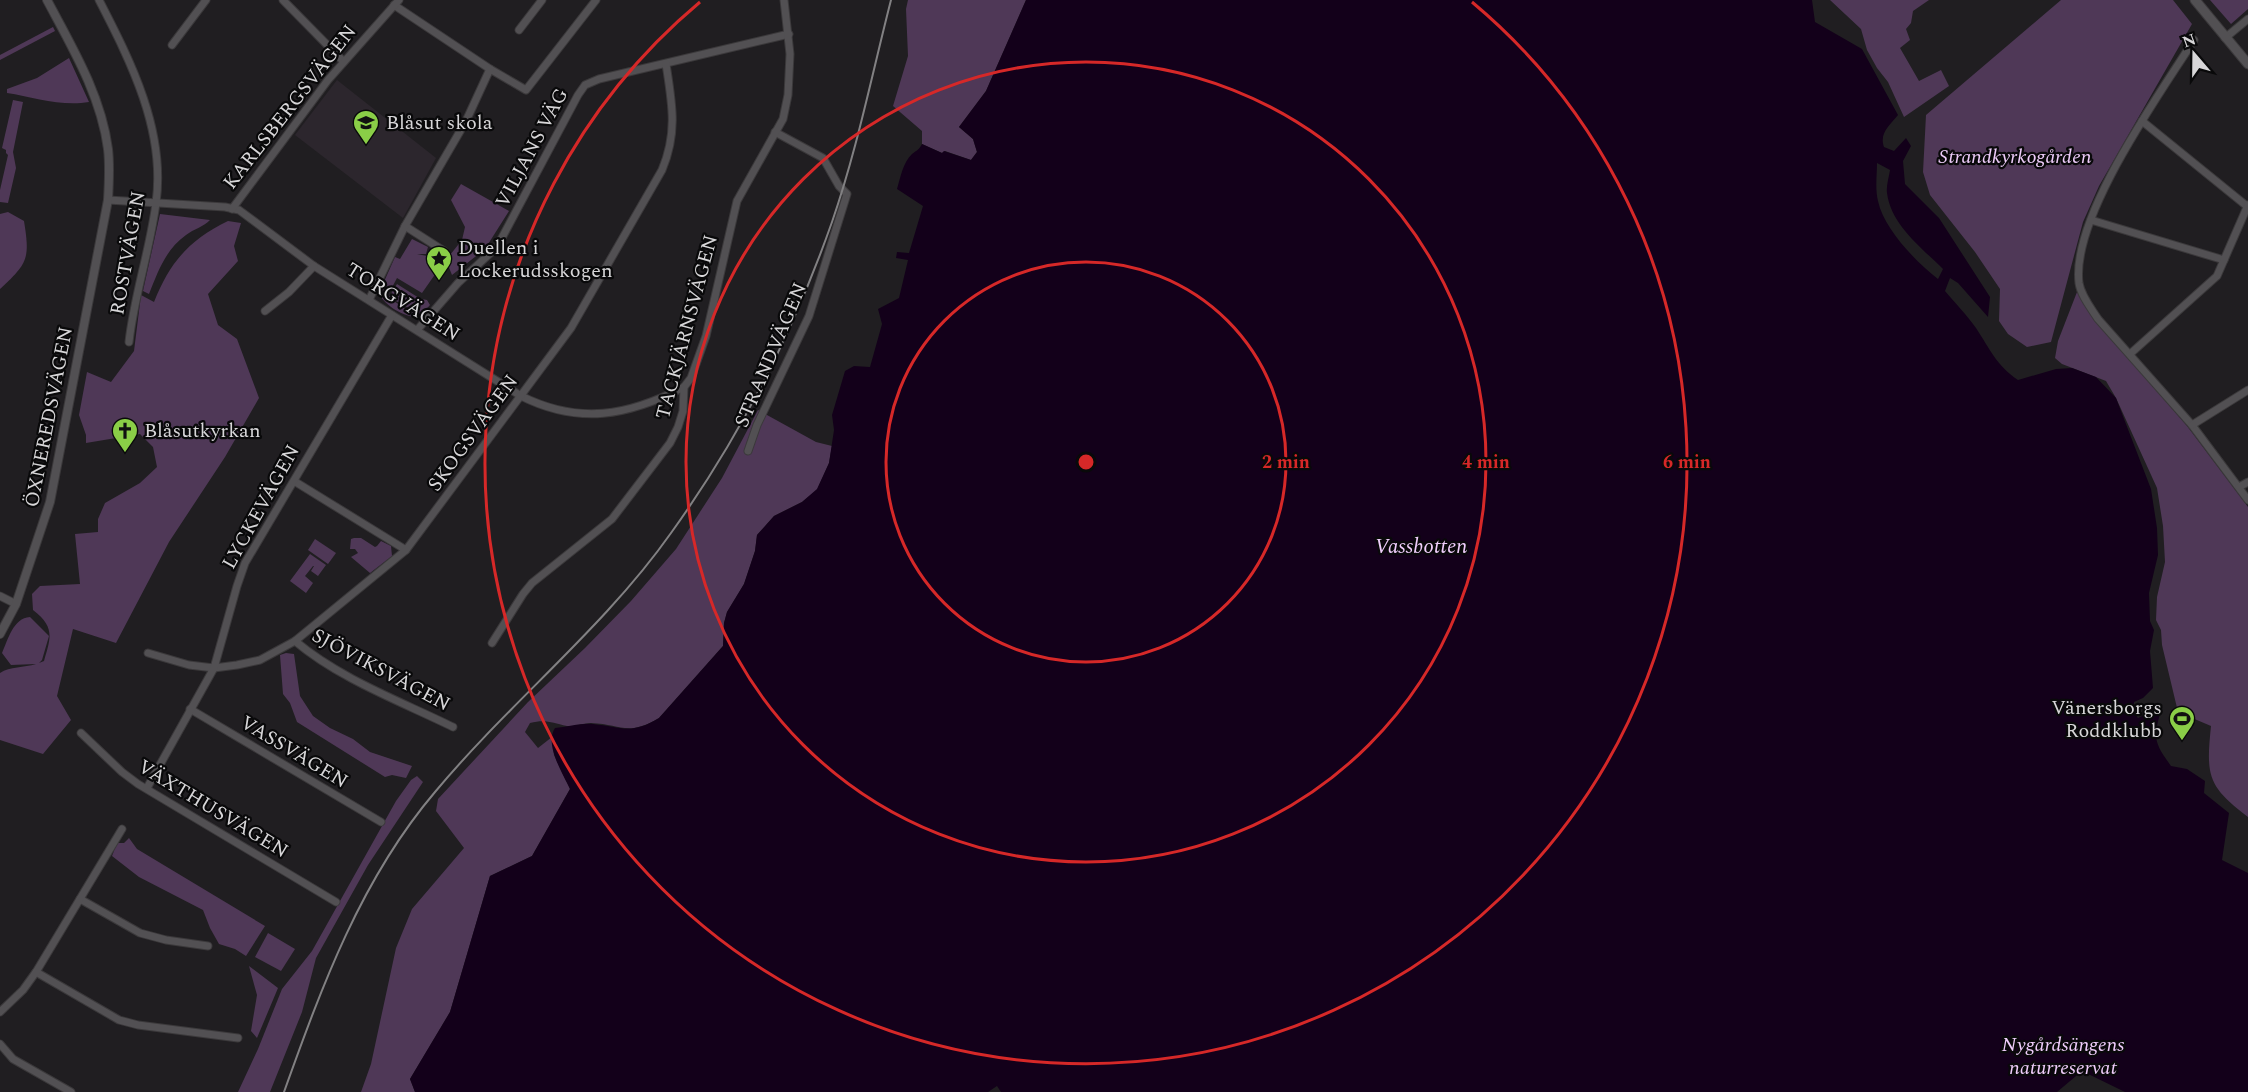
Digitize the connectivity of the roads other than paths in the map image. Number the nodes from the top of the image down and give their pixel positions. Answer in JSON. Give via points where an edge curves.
{"nodes":[{"id":1,"x":46,"y":0,"type":"edge"},
{"id":2,"x":99,"y":0,"type":"edge"},
{"id":3,"x":206,"y":0,"type":"edge"},
{"id":4,"x":283,"y":0,"type":"edge"},
{"id":5,"x":542,"y":0,"type":"edge"},
{"id":6,"x":596,"y":0,"type":"edge"},
{"id":7,"x":784,"y":0,"type":"edge"},
{"id":8,"x":2195,"y":0,"type":"edge"},
{"id":9,"x":397,"y":3,"type":"edge"},
{"id":10,"x":2248,"y":20,"type":"edge"},
{"id":11,"x":519,"y":30,"type":"dead end"},
{"id":12,"x":789,"y":34,"type":"junction"},
{"id":13,"x":2225,"y":38,"type":"junction"},
{"id":14,"x":2194,"y":40,"type":"dead end"},
{"id":15,"x":172,"y":45,"type":"dead end"},
{"id":16,"x":343,"y":61,"type":"junction"},
{"id":17,"x":666,"y":64,"type":"junction"},
{"id":18,"x":2248,"y":64,"type":"edge"},
{"id":19,"x":490,"y":69,"type":"junction"},
{"id":20,"x":2142,"y":121,"type":"junction"},
{"id":21,"x":775,"y":132,"type":"junction"},
{"id":22,"x":108,"y":200,"type":"junction"},
{"id":23,"x":157,"y":202,"type":"junction"},
{"id":24,"x":2248,"y":206,"type":"edge"},
{"id":25,"x":232,"y":208,"type":"junction"},
{"id":26,"x":2091,"y":220,"type":"junction"},
{"id":27,"x":405,"y":226,"type":"junction"},
{"id":28,"x":444,"y":251,"type":"dead end"},
{"id":29,"x":2224,"y":260,"type":"junction"},
{"id":30,"x":314,"y":266,"type":"junction"},
{"id":31,"x":369,"y":300,"type":"junction"},
{"id":32,"x":265,"y":311,"type":"dead end"},
{"id":33,"x":392,"y":315,"type":"junction"},
{"id":34,"x":418,"y":329,"type":"junction"},
{"id":35,"x":129,"y":342,"type":"dead end"},
{"id":36,"x":2130,"y":354,"type":"junction"},
{"id":37,"x":684,"y":387,"type":"junction"},
{"id":38,"x":2248,"y":390,"type":"edge"},
{"id":39,"x":521,"y":396,"type":"junction"},
{"id":40,"x":2192,"y":425,"type":"junction"},
{"id":41,"x":748,"y":451,"type":"dead end"},
{"id":42,"x":294,"y":481,"type":"junction"},
{"id":43,"x":2248,"y":482,"type":"edge"},
{"id":44,"x":2239,"y":487,"type":"junction"},
{"id":45,"x":2248,"y":500,"type":"edge"},
{"id":46,"x":406,"y":550,"type":"junction"},
{"id":47,"x":0,"y":596,"type":"edge"},
{"id":48,"x":15,"y":604,"type":"junction"},
{"id":49,"x":0,"y":634,"type":"edge"},
{"id":50,"x":295,"y":641,"type":"junction"},
{"id":51,"x":492,"y":643,"type":"dead end"},
{"id":52,"x":148,"y":653,"type":"dead end"},
{"id":53,"x":214,"y":668,"type":"junction"},
{"id":54,"x":190,"y":709,"type":"junction"},
{"id":55,"x":453,"y":727,"type":"dead end"},
{"id":56,"x":81,"y":733,"type":"dead end"},
{"id":57,"x":147,"y":788,"type":"junction"},
{"id":58,"x":381,"y":822,"type":"dead end"},
{"id":59,"x":122,"y":829,"type":"dead end"},
{"id":60,"x":80,"y":899,"type":"junction"},
{"id":61,"x":336,"y":902,"type":"dead end"},
{"id":62,"x":208,"y":946,"type":"dead end"},
{"id":63,"x":36,"y":972,"type":"junction"},
{"id":64,"x":0,"y":1012,"type":"edge"},
{"id":65,"x":238,"y":1038,"type":"dead end"},
{"id":66,"x":0,"y":1044,"type":"edge"},
{"id":67,"x":71,"y":1092,"type":"edge"}],
"edges":[{"from":1,"to":22,"type":"street","name":"ÖXNEREDSVÄGEN","via":[[99,110],[108,151]]},
{"from":2,"to":23,"type":"street","name":"ROSTVÄGEN","via":[[131,64],[146,105],[155,149]]},
{"from":3,"to":15,"type":"street"},
{"from":4,"to":16,"type":"street"},
{"from":5,"to":11,"type":"street"},
{"from":6,"to":19,"type":"street","via":[[529,89],[523,90]]},
{"from":7,"to":12,"type":"street","name":"TACKJÄRNSVÄGEN"},
{"from":8,"to":13,"type":"main road"},
{"from":9,"to":16,"type":"street","name":"KARLSBERGSVÄGEN"},
{"from":9,"to":19,"type":"street"},
{"from":10,"to":13,"type":"street"},
{"from":12,"to":17,"type":"street","name":"VILJANS VÄG"},
{"from":12,"to":21,"type":"street","name":"TACKJÄRNSVÄGEN","via":[[788,95],[783,119]]},
{"from":13,"to":18,"type":"main road"},
{"from":14,"to":20,"type":"street"},
{"from":16,"to":25,"type":"street","name":"KARLSBERGSVÄGEN"},
{"from":17,"to":34,"type":"street","name":"VILJANS VÄG","via":[[599,79],[581,89],[497,247],[458,283]]},
{"from":17,"to":39,"type":"street","name":"SKOGSVÄGEN","via":[[673,125],[662,170],[585,306]]},
{"from":19,"to":27,"type":"street","via":[[466,121]]},
{"from":20,"to":24,"type":"street"},
{"from":20,"to":26,"type":"street"},
{"from":21,"to":37,"type":"street","name":"TACKJÄRNSVÄGEN","via":[[737,201],[712,313],[699,357]]},
{"from":21,"to":41,"type":"street","name":"STRANDVÄGEN","via":[[824,158],[847,194],[809,316]]},
{"from":22,"to":23,"type":"street","name":"TORGVÄGEN"},
{"from":22,"to":48,"type":"street","name":"ÖXNEREDSVÄGEN","via":[[50,502]]},
{"from":23,"to":25,"type":"street","name":"TORGVÄGEN"},
{"from":23,"to":35,"type":"street","name":"ROSTVÄGEN"},
{"from":24,"to":29,"type":"street"},
{"from":25,"to":30,"type":"street","name":"TORGVÄGEN","via":[[246,214]]},
{"from":26,"to":29,"type":"street"},
{"from":26,"to":36,"type":"street","via":[[2079,283],[2098,319]]},
{"from":27,"to":28,"type":"street"},
{"from":27,"to":31,"type":"street"},
{"from":29,"to":36,"type":"street","via":[[2210,283]]},
{"from":30,"to":31,"type":"street","name":"TORGVÄGEN"},
{"from":30,"to":32,"type":"street"},
{"from":31,"to":33,"type":"street","name":"TORGVÄGEN"},
{"from":33,"to":34,"type":"street","name":"TORGVÄGEN"},
{"from":33,"to":42,"type":"street","name":"LYCKEVÄGEN"},
{"from":34,"to":39,"type":"street","name":"TORGVÄGEN"},
{"from":36,"to":40,"type":"street"},
{"from":37,"to":39,"type":"street","name":"TORGVÄGEN","via":[[630,408],[598,414],[555,410]]},
{"from":37,"to":51,"type":"street","name":"TACKJÄRNSVÄGEN","via":[[675,434],[630,498],[604,527],[532,583]]},
{"from":38,"to":40,"type":"street"},
{"from":39,"to":46,"type":"street","name":"SKOGSVÄGEN"},
{"from":40,"to":44,"type":"street"},
{"from":42,"to":46,"type":"street"},
{"from":42,"to":53,"type":"street","name":"LYCKEVÄGEN","via":[[245,563]]},
{"from":43,"to":44,"type":"street"},
{"from":44,"to":45,"type":"street"},
{"from":46,"to":50,"type":"street","name":"SKOGSVÄGEN"},
{"from":47,"to":48,"type":"street"},
{"from":48,"to":49,"type":"street","name":"ÖXNEREDSVÄGEN"},
{"from":50,"to":53,"type":"street","name":"SKOGSVÄGEN","via":[[260,660]]},
{"from":50,"to":55,"type":"street","name":"SJÖVIKSVÄGEN","via":[[335,669]]},
{"from":52,"to":53,"type":"street","name":"SKOGSVÄGEN"},
{"from":53,"to":54,"type":"street","name":"LYCKEVÄGEN"},
{"from":54,"to":57,"type":"street","name":"LYCKEVÄGEN"},
{"from":54,"to":58,"type":"street","name":"VASSVÄGEN"},
{"from":56,"to":57,"type":"street","name":"VÄXTHUSVÄGEN","via":[[122,772]]},
{"from":57,"to":61,"type":"street","name":"VÄXTHUSVÄGEN"},
{"from":59,"to":60,"type":"street"},
{"from":60,"to":62,"type":"street","via":[[140,933]]},
{"from":60,"to":63,"type":"street"},
{"from":63,"to":64,"type":"street"},
{"from":63,"to":65,"type":"street","via":[[119,1020]]},
{"from":66,"to":67,"type":"street","via":[[13,1059]]}]}
